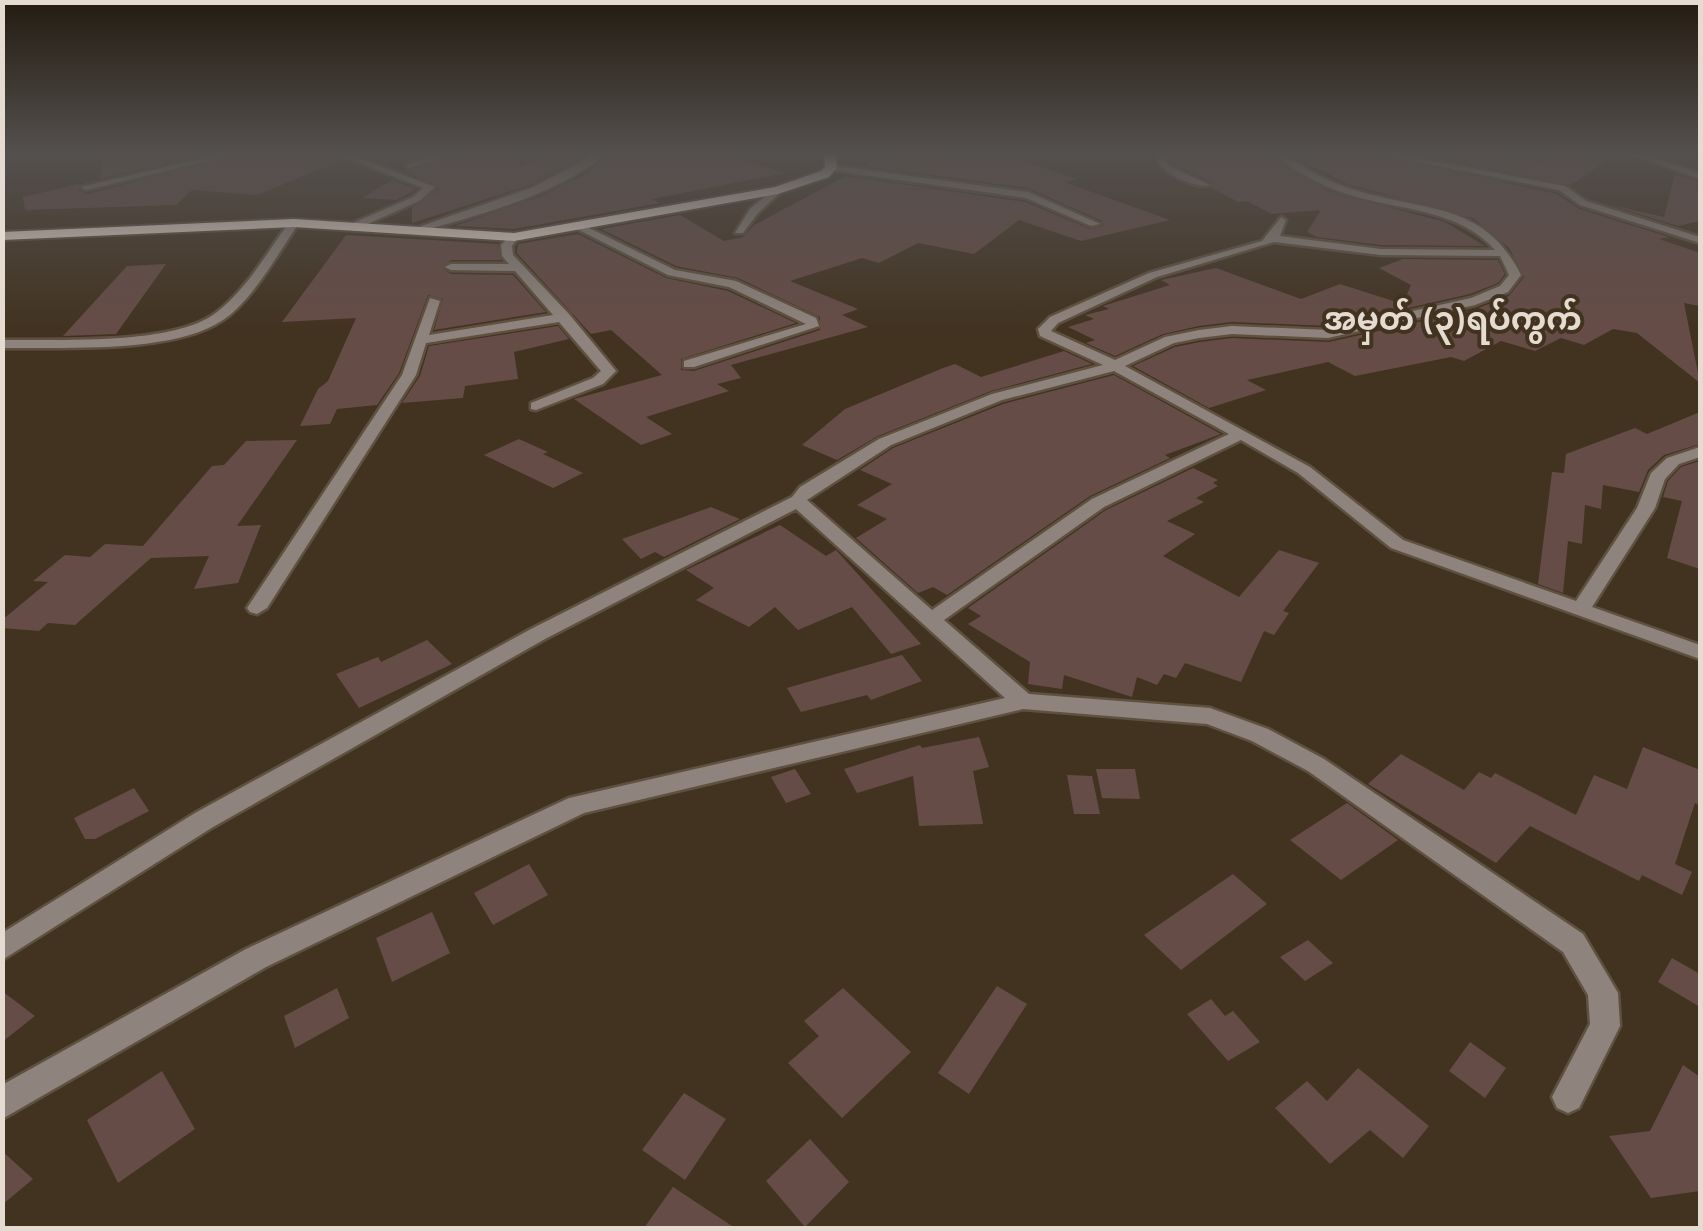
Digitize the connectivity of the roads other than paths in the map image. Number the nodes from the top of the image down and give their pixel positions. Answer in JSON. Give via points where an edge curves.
{"nodes":[{"id":1,"x":385,"y":212,"type":"edge"},
{"id":2,"x":479,"y":212,"type":"edge"},
{"id":3,"x":661,"y":212,"type":"edge"},
{"id":4,"x":753,"y":212,"type":"edge"},
{"id":5,"x":1067,"y":212,"type":"edge"},
{"id":6,"x":1435,"y":212,"type":"edge"},
{"id":7,"x":1613,"y":212,"type":"edge"},
{"id":8,"x":294,"y":223,"type":"junction"},
{"id":9,"x":1095,"y":224,"type":"dead end"},
{"id":10,"x":357,"y":225,"type":"junction"},
{"id":11,"x":580,"y":228,"type":"junction"},
{"id":12,"x":415,"y":230,"type":"junction"},
{"id":13,"x":739,"y":231,"type":"dead end"},
{"id":14,"x":2,"y":236,"type":"edge"},
{"id":15,"x":514,"y":237,"type":"junction"},
{"id":16,"x":1700,"y":240,"type":"edge"},
{"id":17,"x":1506,"y":253,"type":"junction"},
{"id":18,"x":451,"y":267,"type":"dead end"},
{"id":19,"x":520,"y":268,"type":"junction"},
{"id":20,"x":434,"y":301,"type":"dead end"},
{"id":21,"x":565,"y":317,"type":"junction"},
{"id":22,"x":422,"y":340,"type":"junction"},
{"id":23,"x":2,"y":344,"type":"edge"},
{"id":24,"x":689,"y":364,"type":"dead end"},
{"id":25,"x":1116,"y":366,"type":"junction"},
{"id":26,"x":536,"y":406,"type":"dead end"},
{"id":27,"x":1238,"y":432,"type":"junction"},
{"id":28,"x":1700,"y":452,"type":"edge"},
{"id":29,"x":798,"y":501,"type":"junction"},
{"id":30,"x":257,"y":608,"type":"dead end"},
{"id":31,"x":1579,"y":611,"type":"junction"},
{"id":32,"x":932,"y":619,"type":"junction"},
{"id":33,"x":1700,"y":652,"type":"edge"},
{"id":34,"x":1023,"y":701,"type":"junction"},
{"id":35,"x":2,"y":948,"type":"edge"},
{"id":36,"x":1568,"y":1097,"type":"dead end"},
{"id":37,"x":2,"y":1103,"type":"edge"}],
"edges":[{"from":1,"to":10,"type":"street"},
{"from":2,"to":12,"type":"street"},
{"from":3,"to":11,"type":"highway"},
{"from":4,"to":13,"type":"street"},
{"from":5,"to":9,"type":"street"},
{"from":6,"to":17,"type":"street","via":[[1489,232]]},
{"from":7,"to":16,"type":"street"},
{"from":8,"to":10,"type":"highway"},
{"from":8,"to":14,"type":"highway"},
{"from":8,"to":23,"type":"street","via":[[220,318],[198,328],[164,336]]},
{"from":10,"to":12,"type":"highway"},
{"from":11,"to":15,"type":"highway"},
{"from":11,"to":24,"type":"street","via":[[672,272],[732,284],[813,326]]},
{"from":12,"to":15,"type":"highway"},
{"from":15,"to":19,"type":"street","via":[[506,245],[508,256]]},
{"from":17,"to":25,"type":"street","via":[[1515,274],[1504,290],[1475,300],[1328,334],[1199,334]]},
{"from":17,"to":25,"type":"street","via":[[1381,252],[1276,229],[1266,243],[1153,275],[1044,329]]},
{"from":18,"to":19,"type":"street"},
{"from":19,"to":21,"type":"street"},
{"from":20,"to":22,"type":"street"},
{"from":21,"to":22,"type":"street"},
{"from":21,"to":26,"type":"street","via":[[608,374]]},
{"from":22,"to":30,"type":"street","via":[[409,376]]},
{"from":25,"to":27,"type":"street"},
{"from":25,"to":29,"type":"street","via":[[997,397],[886,442]]},
{"from":27,"to":31,"type":"street","via":[[1304,470],[1396,544]]},
{"from":27,"to":32,"type":"street","via":[[1098,503]]},
{"from":28,"to":31,"type":"street","via":[[1673,461],[1656,477],[1646,508]]},
{"from":29,"to":32,"type":"street"},
{"from":29,"to":35,"type":"street","via":[[538,634],[204,820]]},
{"from":31,"to":33,"type":"street"},
{"from":32,"to":34,"type":"street"},
{"from":34,"to":36,"type":"street","via":[[1210,716],[1260,735],[1316,765],[1573,943],[1603,993],[1605,1026]]},
{"from":34,"to":37,"type":"street","via":[[578,805],[256,958]]}]}
